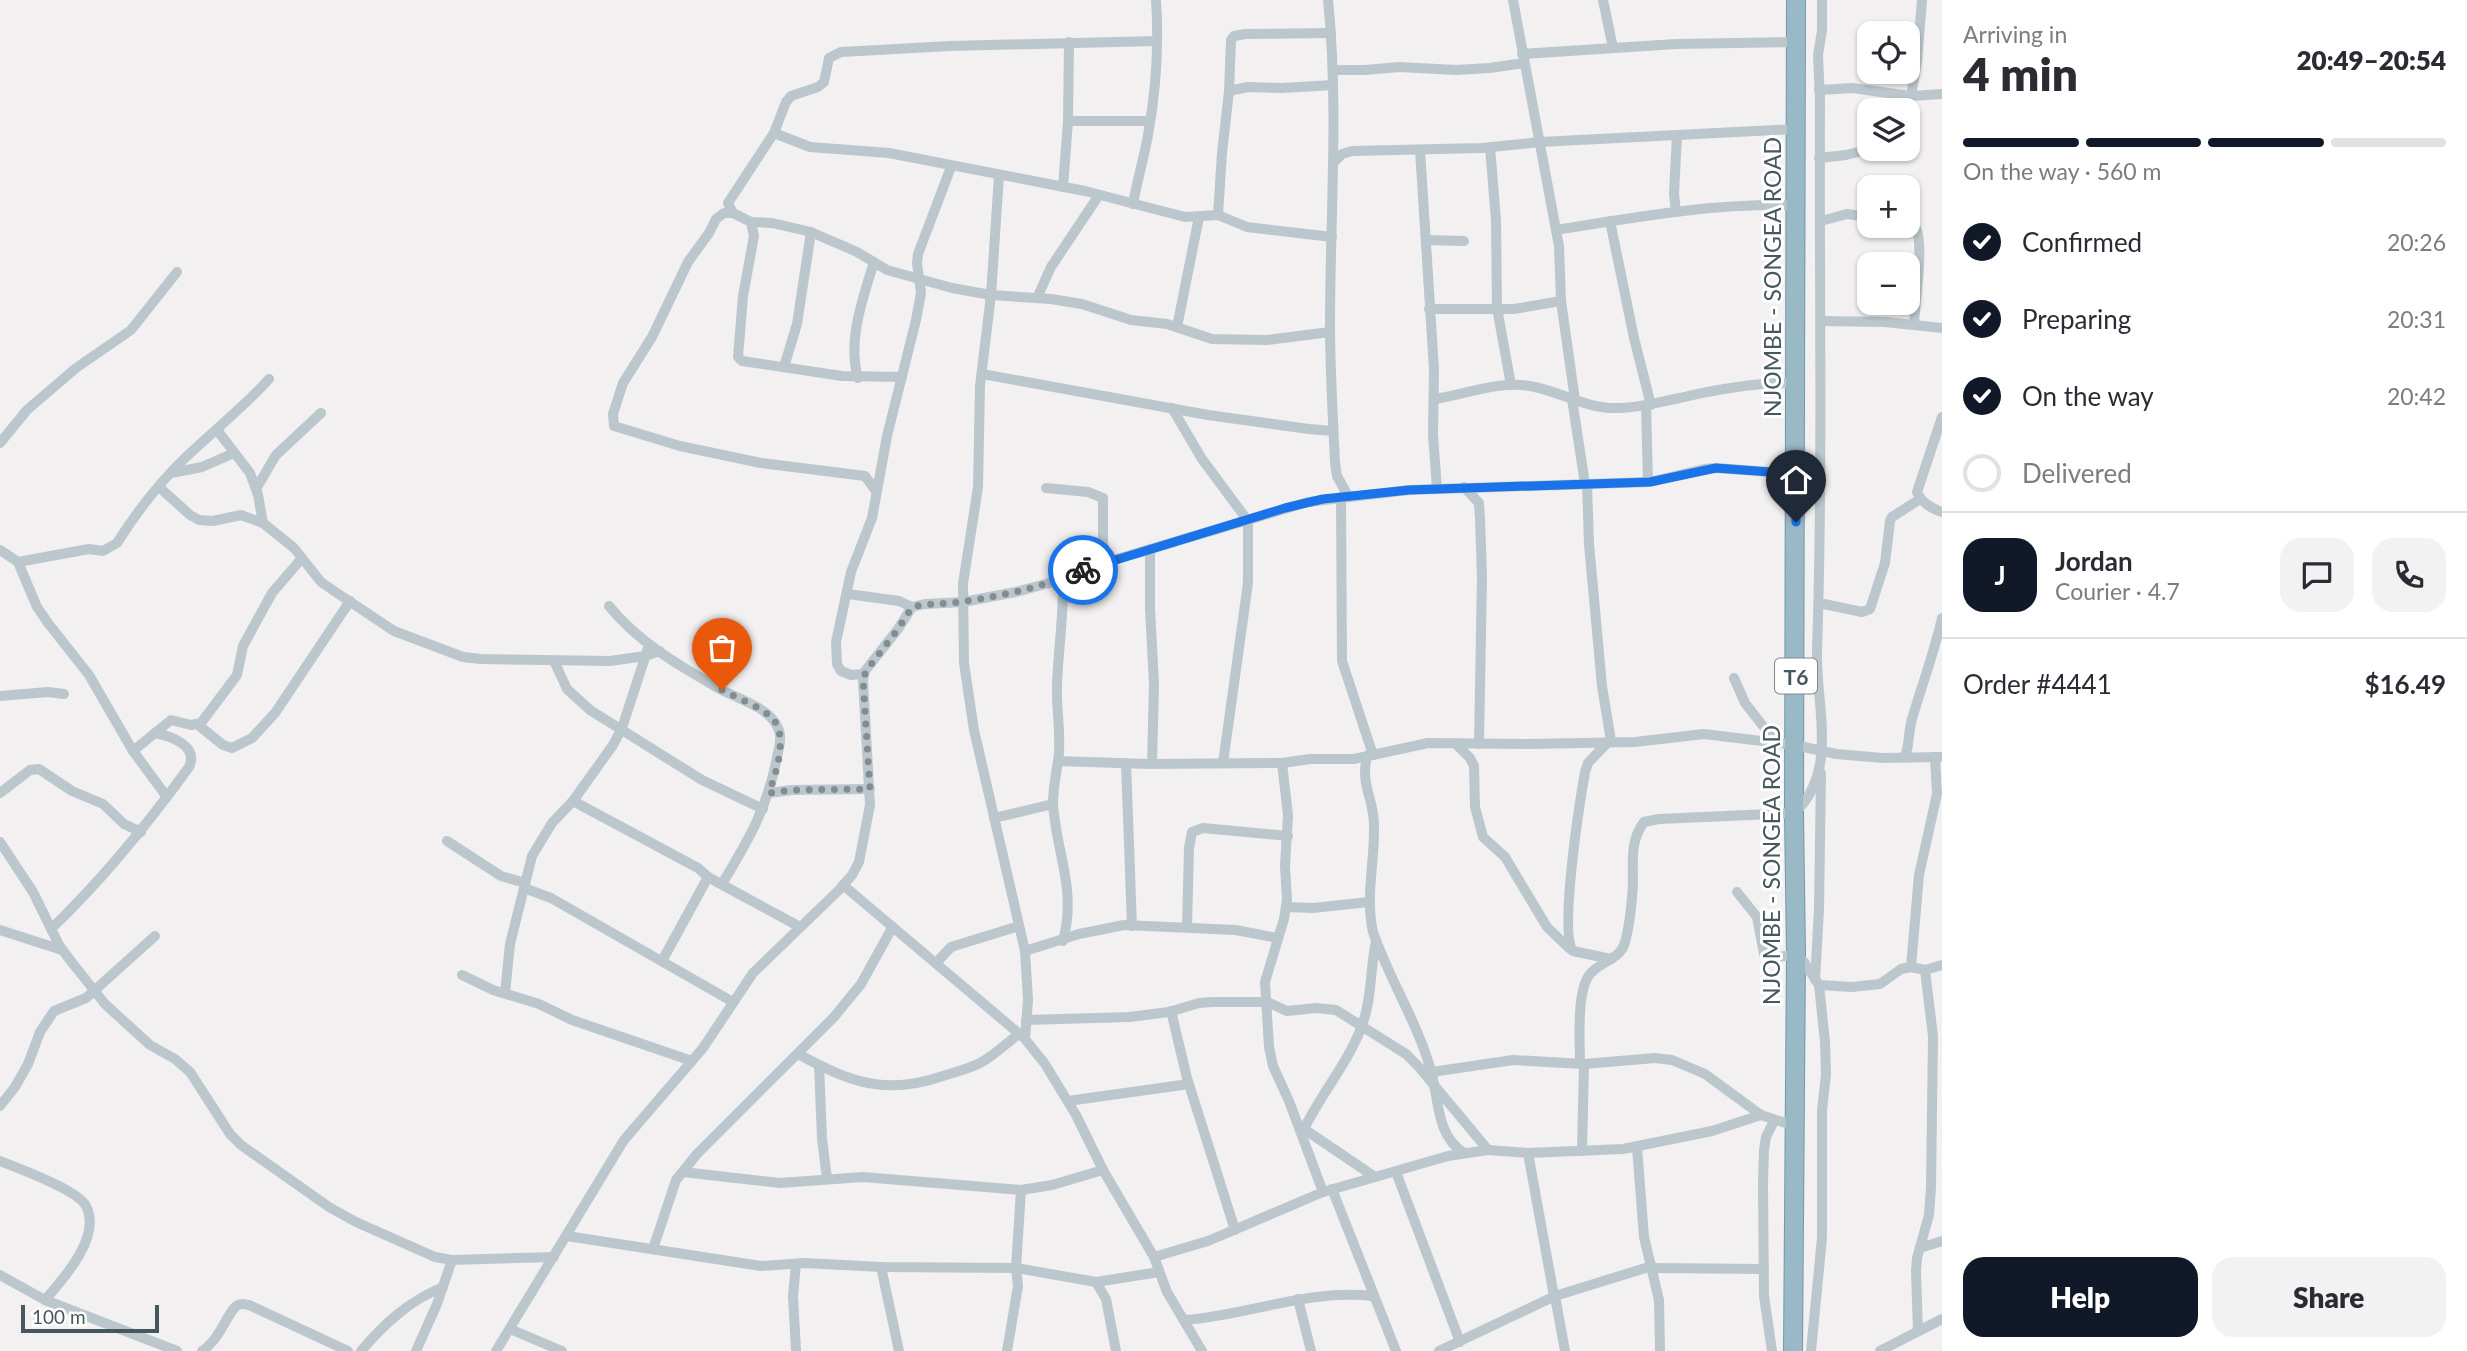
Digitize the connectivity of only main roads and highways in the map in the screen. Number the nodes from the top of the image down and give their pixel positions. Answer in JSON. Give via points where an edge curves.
{"nodes":[{"id":1,"x":1796,"y":0,"type":"edge"},
{"id":2,"x":1793,"y":1351,"type":"edge"}],
"edges":[{"from":1,"to":2,"type":"highway","name":"NJOMBE - SONGEA ROAD","number":"T6"}]}
